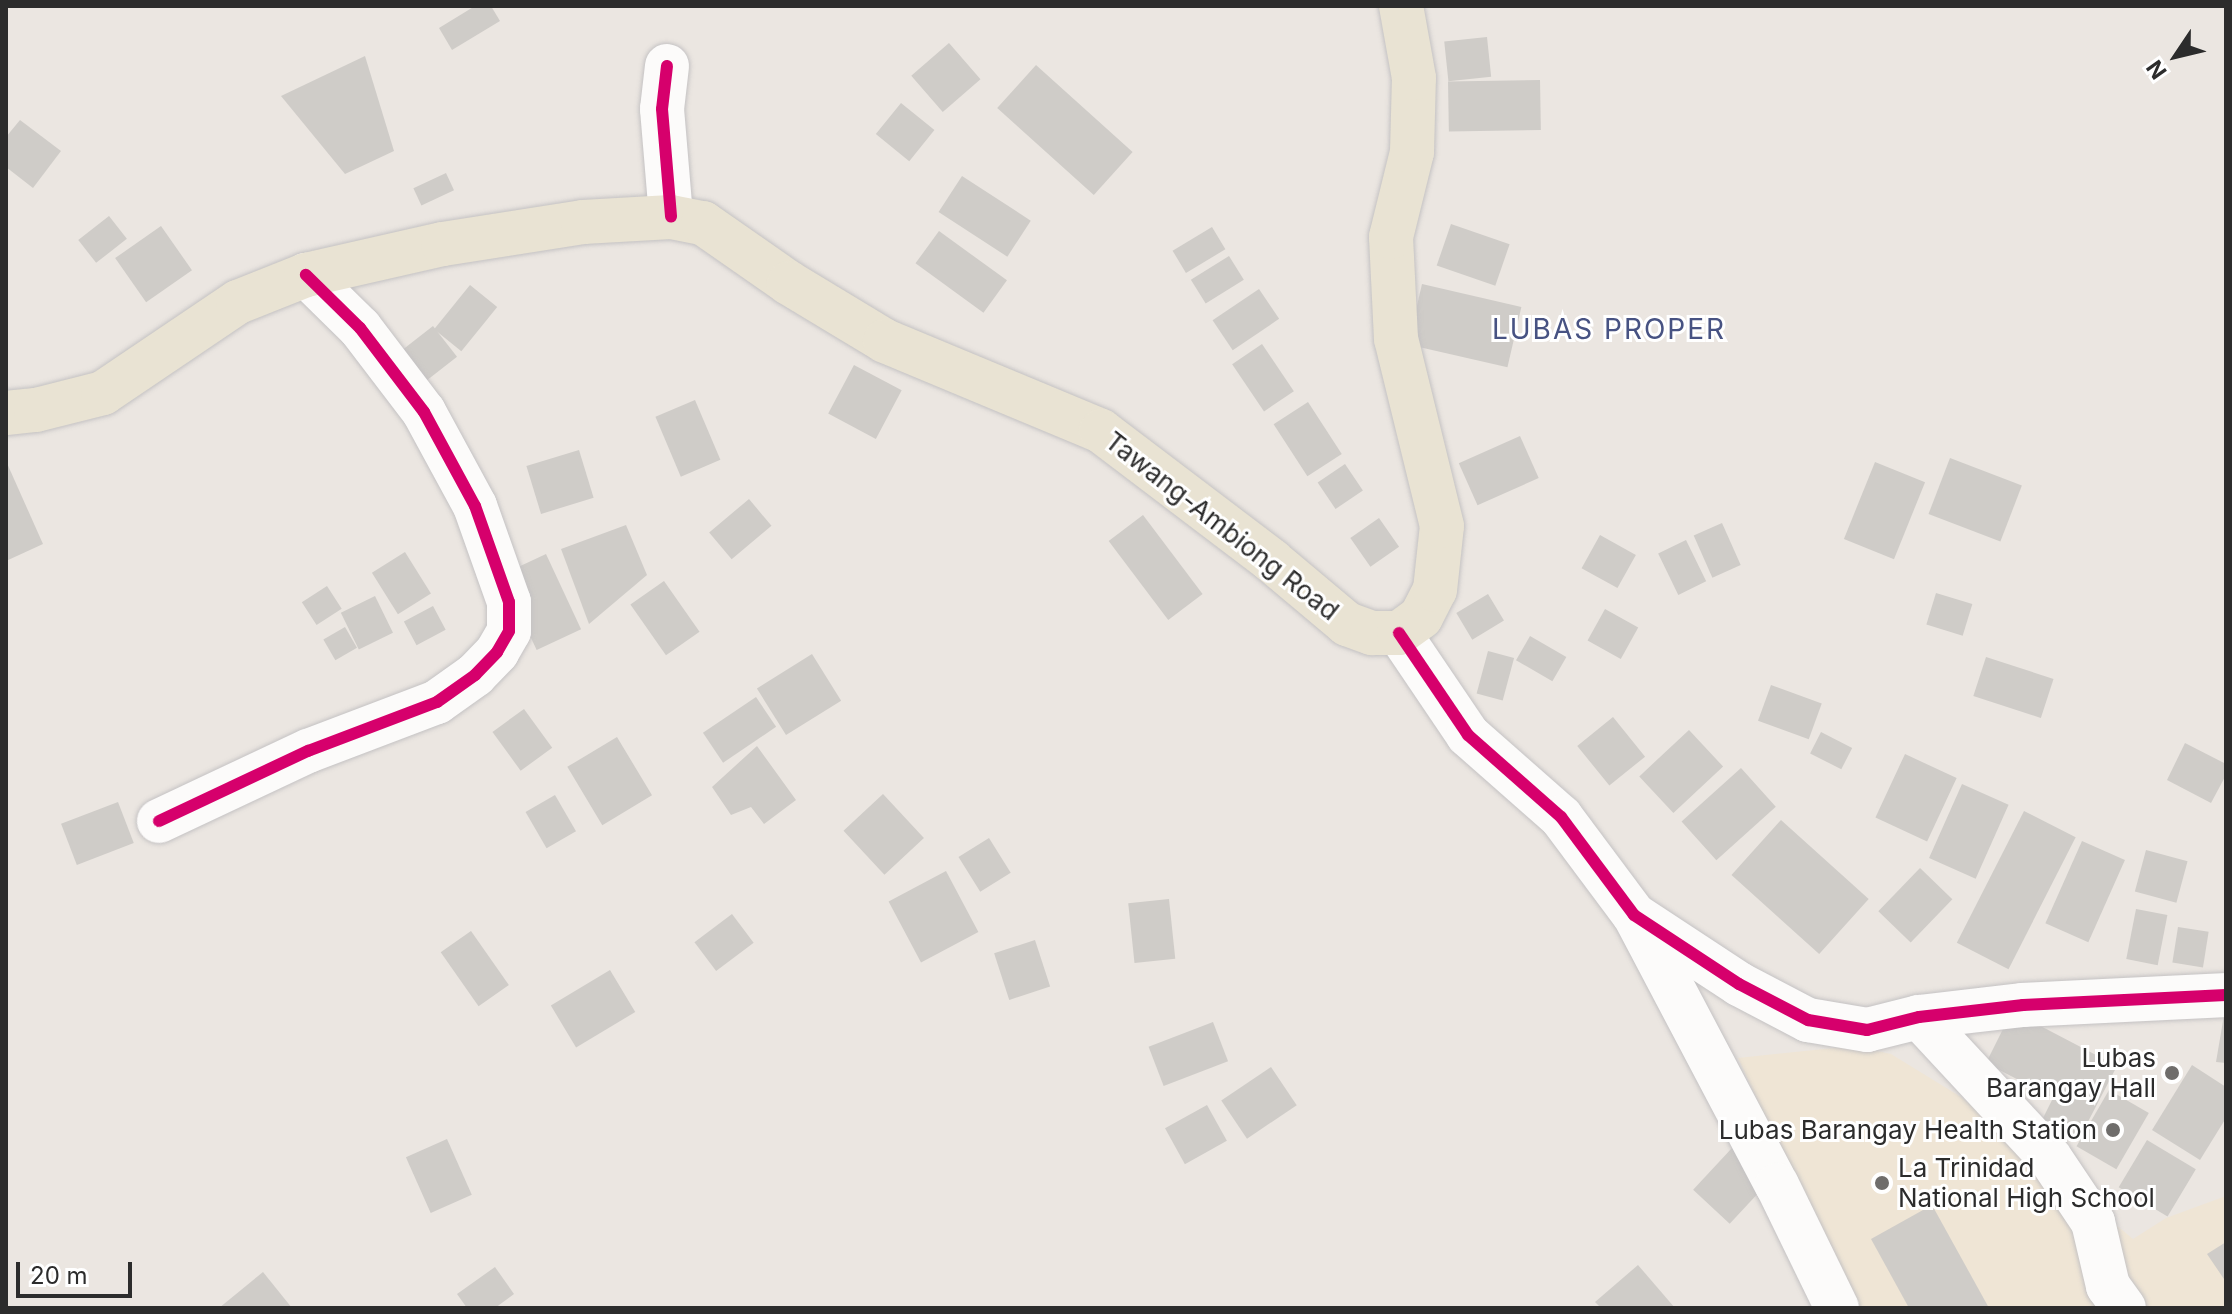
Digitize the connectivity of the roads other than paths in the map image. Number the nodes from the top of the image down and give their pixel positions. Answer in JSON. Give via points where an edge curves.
{"nodes":[{"id":1,"x":1401,"y":6,"type":"edge"},
{"id":2,"x":667,"y":66,"type":"dead end"},
{"id":3,"x":671,"y":217,"type":"junction"},
{"id":4,"x":306,"y":275,"type":"junction"},
{"id":5,"x":6,"y":413,"type":"edge"},
{"id":6,"x":1399,"y":633,"type":"junction"},
{"id":7,"x":159,"y":821,"type":"dead end"},
{"id":8,"x":1634,"y":915,"type":"junction"},
{"id":9,"x":2226,"y":995,"type":"edge"},
{"id":10,"x":1919,"y":1017,"type":"junction"},
{"id":11,"x":1837,"y":1308,"type":"edge"},
{"id":12,"x":2124,"y":1308,"type":"edge"}],
"edges":[{"from":1,"to":6,"type":"main road","via":[[1414,78],[1412,152],[1391,237],[1396,339],[1442,526],[1435,590],[1421,617]]},
{"from":2,"to":3,"type":"street","via":[[662,109]]},
{"from":3,"to":4,"type":"main road","name":"Tawang-Ambiong Road","via":[[583,222],[443,244]]},
{"from":3,"to":6,"type":"main road","name":"Tawang-Ambiong Road","via":[[703,223],[885,341],[1101,431],[1347,624],[1372,633]]},
{"from":4,"to":5,"type":"main road","name":"Tawang-Ambiong Road","via":[[238,302],[103,393]]},
{"from":4,"to":7,"type":"street","via":[[360,328],[424,412],[475,506],[509,602],[509,631],[475,675],[437,702],[308,751]]},
{"from":6,"to":8,"type":"street","via":[[1468,735],[1561,817]]},
{"from":8,"to":10,"type":"street","via":[[1739,984],[1808,1020],[1867,1030]]},
{"from":8,"to":11,"type":"street"},
{"from":9,"to":10,"type":"street","via":[[2111,998]]},
{"from":10,"to":12,"type":"street","via":[[2050,1158],[2093,1222],[2108,1286]]}]}
